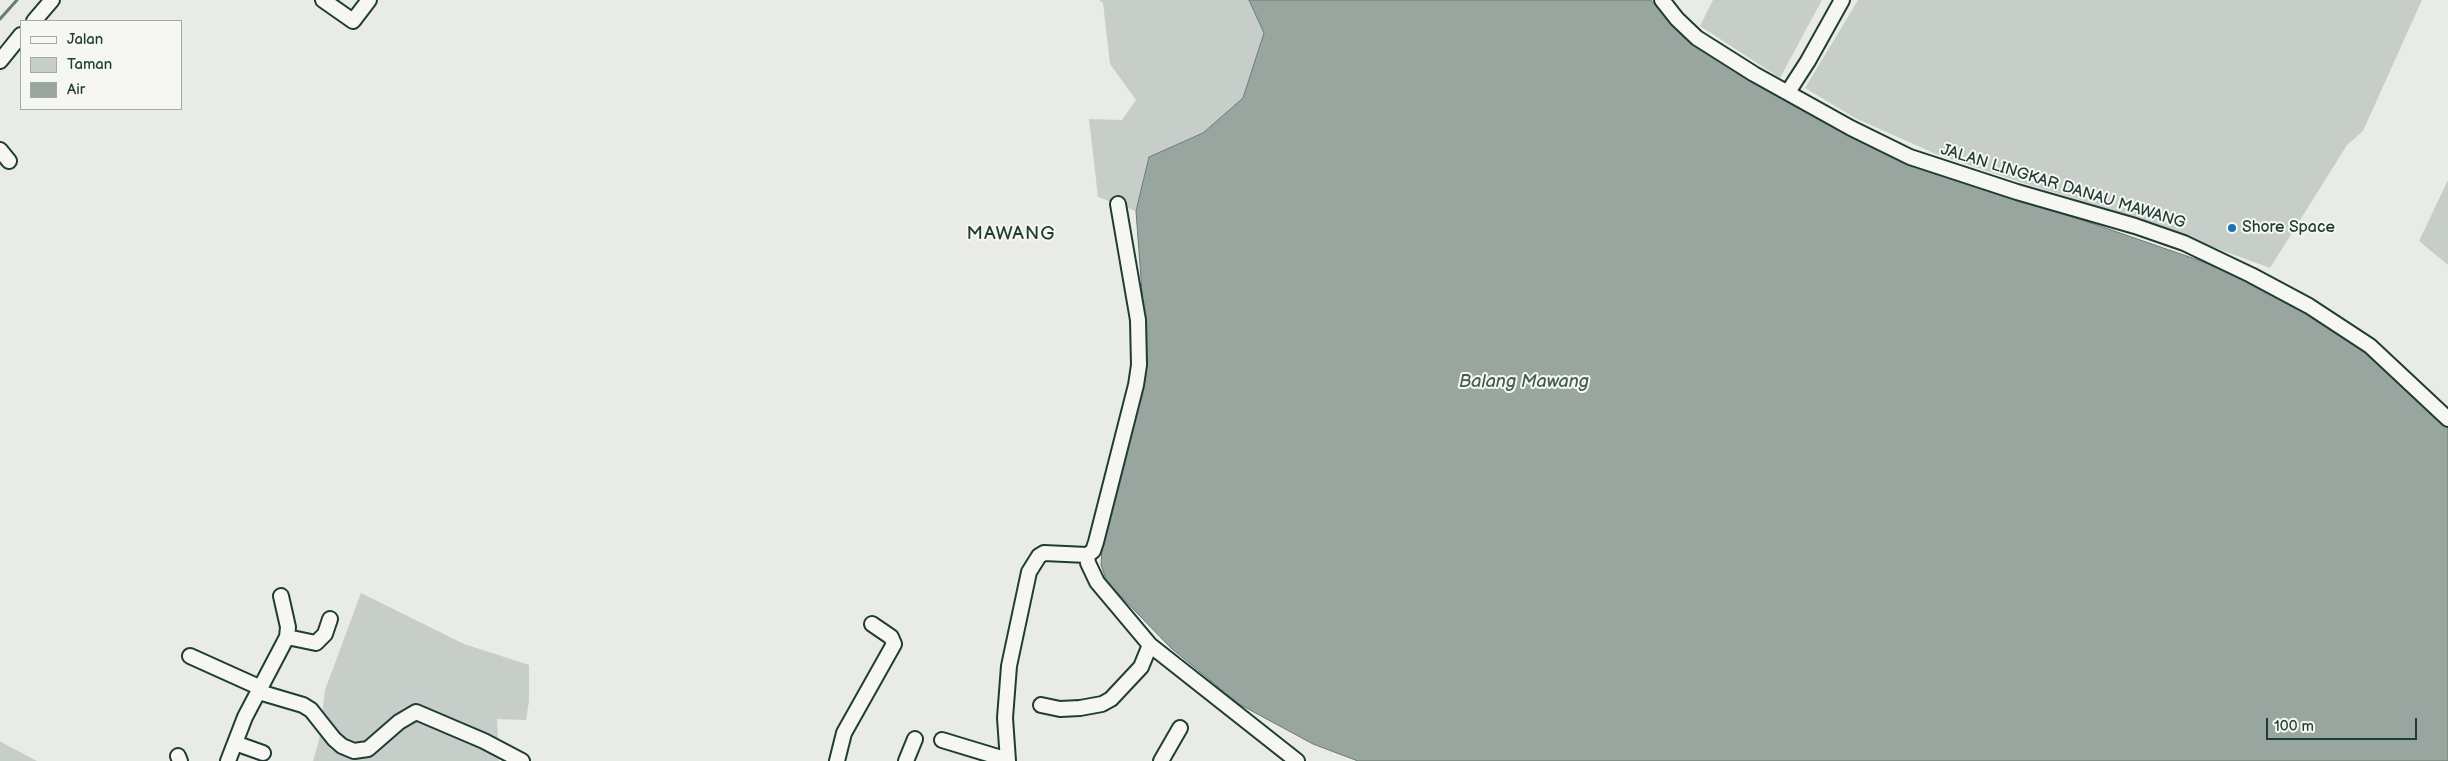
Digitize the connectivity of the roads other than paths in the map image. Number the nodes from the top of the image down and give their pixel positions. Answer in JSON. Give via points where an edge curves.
{"nodes":[{"id":1,"x":52,"y":0,"type":"edge"},
{"id":2,"x":323,"y":0,"type":"edge"},
{"id":3,"x":368,"y":0,"type":"edge"},
{"id":4,"x":1662,"y":0,"type":"edge"},
{"id":5,"x":1842,"y":0,"type":"edge"},
{"id":6,"x":35,"y":20,"type":"edge"},
{"id":7,"x":20,"y":36,"type":"edge"},
{"id":8,"x":0,"y":61,"type":"edge"},
{"id":9,"x":1788,"y":92,"type":"junction"},
{"id":10,"x":0,"y":150,"type":"edge"},
{"id":11,"x":9,"y":161,"type":"dead end"},
{"id":12,"x":1118,"y":204,"type":"dead end"},
{"id":13,"x":2448,"y":419,"type":"edge"},
{"id":14,"x":1087,"y":555,"type":"junction"},
{"id":15,"x":281,"y":596,"type":"dead end"},
{"id":16,"x":330,"y":619,"type":"dead end"},
{"id":17,"x":872,"y":624,"type":"dead end"},
{"id":18,"x":287,"y":637,"type":"junction"},
{"id":19,"x":1150,"y":645,"type":"junction"},
{"id":20,"x":190,"y":656,"type":"dead end"},
{"id":21,"x":260,"y":690,"type":"junction"},
{"id":22,"x":1041,"y":705,"type":"dead end"},
{"id":23,"x":1180,"y":728,"type":"dead end"},
{"id":24,"x":915,"y":739,"type":"dead end"},
{"id":25,"x":942,"y":740,"type":"dead end"},
{"id":26,"x":235,"y":743,"type":"junction"},
{"id":27,"x":263,"y":753,"type":"dead end"},
{"id":28,"x":1008,"y":760,"type":"edge"},
{"id":29,"x":228,"y":761,"type":"edge"},
{"id":30,"x":522,"y":761,"type":"edge"},
{"id":31,"x":837,"y":761,"type":"edge"},
{"id":32,"x":906,"y":761,"type":"edge"},
{"id":33,"x":1160,"y":761,"type":"edge"},
{"id":34,"x":1297,"y":761,"type":"edge"}],
"edges":[{"from":1,"to":6,"type":"street"},
{"from":2,"to":3,"type":"street","via":[[353,21]]},
{"from":4,"to":9,"type":"street","name":"JALAN LINGKAR DANAU MAWANG","via":[[1697,38]]},
{"from":5,"to":9,"type":"street"},
{"from":7,"to":8,"type":"street"},
{"from":9,"to":13,"type":"street","name":"JALAN LINGKAR DANAU MAWANG","via":[[1910,157],[2135,226],[2184,243],[2251,275],[2309,306],[2370,346]]},
{"from":10,"to":11,"type":"street"},
{"from":12,"to":14,"type":"street","via":[[1138,320],[1139,365],[1096,542]]},
{"from":14,"to":19,"type":"street","via":[[1097,582]]},
{"from":14,"to":28,"type":"street","via":[[1044,553],[1029,572],[1009,666],[1006,702]]},
{"from":15,"to":18,"type":"street"},
{"from":16,"to":18,"type":"street","via":[[325,634],[316,643]]},
{"from":17,"to":31,"type":"street","via":[[891,636],[894,644],[844,733]]},
{"from":18,"to":21,"type":"street"},
{"from":19,"to":22,"type":"street","via":[[1141,667],[1112,699],[1080,708],[1060,709]]},
{"from":19,"to":34,"type":"street"},
{"from":20,"to":21,"type":"street"},
{"from":21,"to":26,"type":"street"},
{"from":21,"to":30,"type":"street","via":[[311,710],[334,739],[354,751],[368,749],[416,712]]},
{"from":23,"to":33,"type":"street"},
{"from":24,"to":32,"type":"street"},
{"from":25,"to":28,"type":"street"},
{"from":26,"to":27,"type":"street"},
{"from":26,"to":29,"type":"street"}]}
